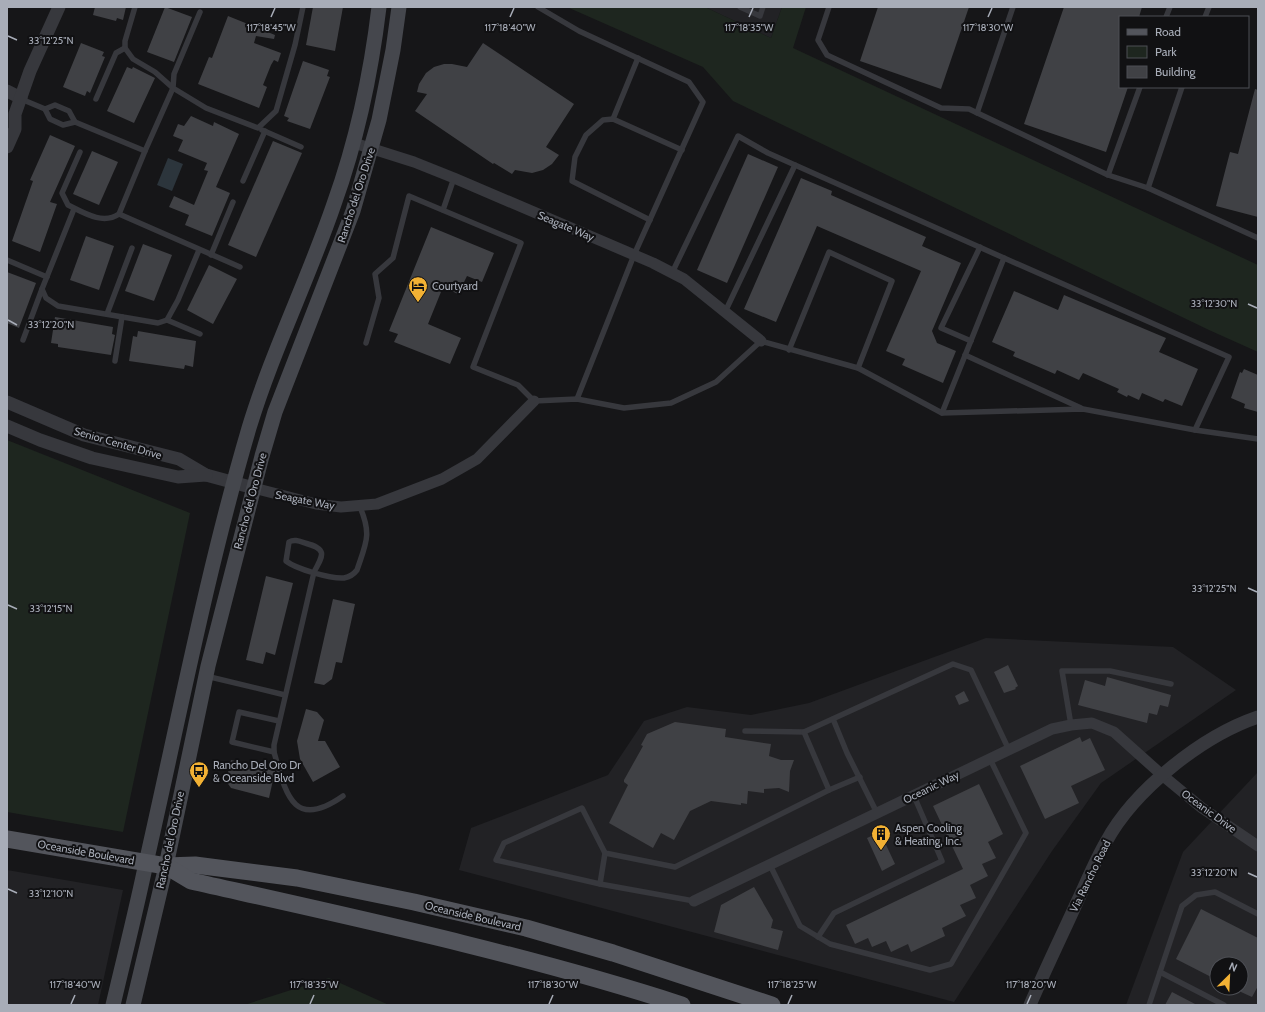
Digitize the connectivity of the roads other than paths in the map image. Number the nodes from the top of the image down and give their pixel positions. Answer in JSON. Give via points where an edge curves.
{"nodes":[{"id":1,"x":59,"y":7,"type":"edge"},
{"id":2,"x":136,"y":7,"type":"edge"},
{"id":3,"x":303,"y":7,"type":"edge"},
{"id":4,"x":378,"y":7,"type":"edge"},
{"id":5,"x":399,"y":7,"type":"edge"},
{"id":6,"x":538,"y":7,"type":"edge"},
{"id":7,"x":740,"y":7,"type":"edge"},
{"id":8,"x":763,"y":7,"type":"edge"},
{"id":9,"x":829,"y":7,"type":"edge"},
{"id":10,"x":1013,"y":7,"type":"edge"},
{"id":11,"x":200,"y":12,"type":"dead end"},
{"id":12,"x":126,"y":48,"type":"junction"},
{"id":13,"x":638,"y":58,"type":"junction"},
{"id":14,"x":173,"y":88,"type":"junction"},
{"id":15,"x":1140,"y":88,"type":"edge"},
{"id":16,"x":1182,"y":88,"type":"edge"},
{"id":17,"x":7,"y":91,"type":"edge"},
{"id":18,"x":21,"y":98,"type":"junction"},
{"id":19,"x":96,"y":99,"type":"dead end"},
{"id":20,"x":45,"y":108,"type":"junction"},
{"id":21,"x":976,"y":113,"type":"junction"},
{"id":22,"x":11,"y":117,"type":"edge"},
{"id":23,"x":613,"y":119,"type":"junction"},
{"id":24,"x":75,"y":122,"type":"junction"},
{"id":25,"x":258,"y":128,"type":"junction"},
{"id":26,"x":265,"y":131,"type":"junction"},
{"id":27,"x":354,"y":143,"type":"junction"},
{"id":28,"x":7,"y":147,"type":"edge"},
{"id":29,"x":301,"y":147,"type":"dead end"},
{"id":30,"x":372,"y":148,"type":"junction"},
{"id":31,"x":682,"y":150,"type":"junction"},
{"id":32,"x":80,"y":152,"type":"dead end"},
{"id":33,"x":145,"y":152,"type":"junction"},
{"id":34,"x":795,"y":165,"type":"junction"},
{"id":35,"x":1108,"y":175,"type":"junction"},
{"id":36,"x":454,"y":178,"type":"junction"},
{"id":37,"x":243,"y":181,"type":"dead end"},
{"id":38,"x":1148,"y":188,"type":"junction"},
{"id":39,"x":233,"y":202,"type":"dead end"},
{"id":40,"x":74,"y":209,"type":"junction"},
{"id":41,"x":443,"y":210,"type":"junction"},
{"id":42,"x":119,"y":214,"type":"junction"},
{"id":43,"x":650,"y":220,"type":"junction"},
{"id":44,"x":1258,"y":238,"type":"edge"},
{"id":45,"x":980,"y":247,"type":"junction"},
{"id":46,"x":132,"y":248,"type":"dead end"},
{"id":47,"x":199,"y":250,"type":"junction"},
{"id":48,"x":211,"y":255,"type":"junction"},
{"id":49,"x":634,"y":255,"type":"junction"},
{"id":50,"x":1004,"y":258,"type":"junction"},
{"id":51,"x":7,"y":260,"type":"edge"},
{"id":52,"x":240,"y":267,"type":"dead end"},
{"id":53,"x":672,"y":273,"type":"junction"},
{"id":54,"x":47,"y":277,"type":"junction"},
{"id":55,"x":42,"y":289,"type":"junction"},
{"id":56,"x":725,"y":312,"type":"junction"},
{"id":57,"x":107,"y":314,"type":"junction"},
{"id":58,"x":122,"y":317,"type":"junction"},
{"id":59,"x":167,"y":320,"type":"junction"},
{"id":60,"x":200,"y":334,"type":"dead end"},
{"id":61,"x":23,"y":340,"type":"dead end"},
{"id":62,"x":761,"y":341,"type":"junction"},
{"id":63,"x":971,"y":341,"type":"junction"},
{"id":64,"x":366,"y":343,"type":"dead end"},
{"id":65,"x":789,"y":350,"type":"junction"},
{"id":66,"x":965,"y":355,"type":"junction"},
{"id":67,"x":116,"y":361,"type":"dead end"},
{"id":68,"x":858,"y":368,"type":"junction"},
{"id":69,"x":578,"y":399,"type":"junction"},
{"id":70,"x":534,"y":401,"type":"junction"},
{"id":71,"x":7,"y":402,"type":"edge"},
{"id":72,"x":1083,"y":409,"type":"junction"},
{"id":73,"x":942,"y":413,"type":"junction"},
{"id":74,"x":7,"y":426,"type":"edge"},
{"id":75,"x":1195,"y":430,"type":"junction"},
{"id":76,"x":1258,"y":439,"type":"edge"},
{"id":77,"x":206,"y":475,"type":"junction"},
{"id":78,"x":235,"y":483,"type":"junction"},
{"id":79,"x":254,"y":488,"type":"junction"},
{"id":80,"x":360,"y":507,"type":"junction"},
{"id":81,"x":314,"y":572,"type":"junction"},
{"id":82,"x":206,"y":676,"type":"junction"},
{"id":83,"x":1171,"y":684,"type":"dead end"},
{"id":84,"x":285,"y":695,"type":"junction"},
{"id":85,"x":1258,"y":717,"type":"edge"},
{"id":86,"x":833,"y":719,"type":"junction"},
{"id":87,"x":279,"y":721,"type":"junction"},
{"id":88,"x":1071,"y":725,"type":"junction"},
{"id":89,"x":745,"y":731,"type":"dead end"},
{"id":90,"x":804,"y":732,"type":"junction"},
{"id":91,"x":1009,"y":750,"type":"junction"},
{"id":92,"x":274,"y":752,"type":"junction"},
{"id":93,"x":990,"y":759,"type":"junction"},
{"id":94,"x":1162,"y":775,"type":"junction"},
{"id":95,"x":860,"y":777,"type":"junction"},
{"id":96,"x":829,"y":790,"type":"junction"},
{"id":97,"x":343,"y":796,"type":"dead end"},
{"id":98,"x":914,"y":796,"type":"junction"},
{"id":99,"x":877,"y":813,"type":"junction"},
{"id":100,"x":7,"y":839,"type":"edge"},
{"id":101,"x":1258,"y":846,"type":"edge"},
{"id":102,"x":605,"y":853,"type":"junction"},
{"id":103,"x":147,"y":862,"type":"junction"},
{"id":104,"x":770,"y":865,"type":"junction"},
{"id":105,"x":166,"y":866,"type":"junction"},
{"id":106,"x":600,"y":884,"type":"junction"},
{"id":107,"x":694,"y":901,"type":"joint"},
{"id":108,"x":1258,"y":914,"type":"edge"},
{"id":109,"x":818,"y":937,"type":"junction"},
{"id":110,"x":1160,"y":972,"type":"junction"},
{"id":111,"x":113,"y":1005,"type":"edge"},
{"id":112,"x":133,"y":1005,"type":"edge"},
{"id":113,"x":682,"y":1005,"type":"edge"},
{"id":114,"x":772,"y":1005,"type":"edge"},
{"id":115,"x":1030,"y":1005,"type":"edge"},
{"id":116,"x":1149,"y":1005,"type":"edge"},
{"id":117,"x":1224,"y":1005,"type":"edge"}],
"edges":[{"from":1,"to":18,"type":"street","via":[[30,71]]},
{"from":2,"to":12,"type":"lane","via":[[125,41]]},
{"from":3,"to":25,"type":"lane","via":[[276,111]]},
{"from":4,"to":27,"type":"main road","name":"Rancho del Oro Drive"},
{"from":5,"to":30,"type":"main road","name":"Rancho del Oro Drive","via":[[393,50]]},
{"from":6,"to":13,"type":"lane","via":[[579,31]]},
{"from":7,"to":8,"type":"lane","via":[[760,16]]},
{"from":9,"to":21,"type":"lane","via":[[818,40],[827,55],[941,108]]},
{"from":10,"to":21,"type":"lane"},
{"from":11,"to":14,"type":"lane","via":[[174,74]]},
{"from":12,"to":14,"type":"lane","via":[[132,59],[155,72]]},
{"from":12,"to":19,"type":"lane","via":[[116,54]]},
{"from":13,"to":23,"type":"lane"},
{"from":13,"to":31,"type":"lane","via":[[689,82],[703,102]]},
{"from":14,"to":25,"type":"lane","via":[[206,108]]},
{"from":14,"to":33,"type":"lane"},
{"from":15,"to":35,"type":"lane"},
{"from":16,"to":38,"type":"lane"},
{"from":17,"to":18,"type":"street"},
{"from":18,"to":20,"type":"lane"},
{"from":18,"to":22,"type":"street"},
{"from":20,"to":24,"type":"lane","via":[[55,105],[70,111]]},
{"from":20,"to":24,"type":"lane","via":[[50,120],[63,125]]},
{"from":21,"to":35,"type":"lane"},
{"from":22,"to":28,"type":"street","via":[[15,129]]},
{"from":23,"to":31,"type":"lane"},
{"from":23,"to":43,"type":"lane","via":[[603,120],[586,135],[575,157],[572,181]]},
{"from":24,"to":33,"type":"lane"},
{"from":25,"to":26,"type":"lane"},
{"from":26,"to":29,"type":"lane"},
{"from":26,"to":37,"type":"lane"},
{"from":27,"to":30,"type":"street","name":"Seagate Way"},
{"from":27,"to":78,"type":"main road","name":"Rancho del Oro Drive","via":[[334,204],[262,390]]},
{"from":30,"to":36,"type":"street","name":"Seagate Way"},
{"from":30,"to":79,"type":"main road","name":"Rancho del Oro Drive","via":[[353,211],[275,412]]},
{"from":31,"to":43,"type":"lane"},
{"from":32,"to":40,"type":"lane","via":[[62,192],[68,206]]},
{"from":33,"to":42,"type":"lane"},
{"from":34,"to":45,"type":"lane"},
{"from":34,"to":53,"type":"lane","via":[[738,136]]},
{"from":34,"to":56,"type":"lane"},
{"from":35,"to":38,"type":"lane"},
{"from":36,"to":41,"type":"lane"},
{"from":36,"to":49,"type":"street","name":"Seagate Way"},
{"from":38,"to":44,"type":"lane"},
{"from":39,"to":48,"type":"lane"},
{"from":40,"to":42,"type":"lane","via":[[98,219],[113,218]]},
{"from":40,"to":54,"type":"lane"},
{"from":41,"to":64,"type":"lane","via":[[409,196],[393,258],[375,274],[379,298]]},
{"from":41,"to":70,"type":"lane","via":[[521,243],[473,367],[518,385]]},
{"from":42,"to":47,"type":"lane"},
{"from":43,"to":49,"type":"lane"},
{"from":45,"to":50,"type":"lane"},
{"from":45,"to":63,"type":"lane","via":[[941,328]]},
{"from":46,"to":57,"type":"lane"},
{"from":47,"to":48,"type":"lane"},
{"from":47,"to":59,"type":"lane"},
{"from":48,"to":52,"type":"lane"},
{"from":49,"to":53,"type":"street","name":"Seagate Way"},
{"from":49,"to":69,"type":"lane"},
{"from":50,"to":63,"type":"lane"},
{"from":50,"to":75,"type":"lane","via":[[1229,357]]},
{"from":51,"to":54,"type":"lane"},
{"from":53,"to":56,"type":"street","name":"Seagate Way","via":[[684,279]]},
{"from":54,"to":55,"type":"lane"},
{"from":55,"to":57,"type":"lane","via":[[46,298],[58,306]]},
{"from":55,"to":61,"type":"lane"},
{"from":56,"to":62,"type":"street","name":"Seagate Way"},
{"from":57,"to":58,"type":"lane"},
{"from":58,"to":59,"type":"lane","via":[[158,323]]},
{"from":58,"to":67,"type":"lane"},
{"from":59,"to":60,"type":"lane"},
{"from":62,"to":65,"type":"lane"},
{"from":62,"to":69,"type":"lane","via":[[716,382],[671,403],[624,408]]},
{"from":63,"to":66,"type":"lane"},
{"from":65,"to":68,"type":"lane"},
{"from":65,"to":68,"type":"lane","via":[[829,252],[892,280]]},
{"from":66,"to":72,"type":"lane"},
{"from":66,"to":73,"type":"lane"},
{"from":68,"to":73,"type":"lane"},
{"from":69,"to":70,"type":"lane"},
{"from":70,"to":80,"type":"street","name":"Seagate Way","via":[[477,459],[442,479],[377,504]]},
{"from":71,"to":77,"type":"street","name":"Senior Center Drive","via":[[84,435],[179,459]]},
{"from":72,"to":73,"type":"lane"},
{"from":72,"to":75,"type":"lane"},
{"from":74,"to":77,"type":"street","name":"Senior Center Drive","via":[[92,458],[178,477]]},
{"from":75,"to":76,"type":"lane"},
{"from":77,"to":78,"type":"street","name":"Senior Center Drive"},
{"from":78,"to":79,"type":"street","name":"Seagate Way"},
{"from":78,"to":103,"type":"main road","name":"Rancho del Oro Drive","via":[[189,662]]},
{"from":79,"to":80,"type":"street","name":"Seagate Way","via":[[316,504]]},
{"from":79,"to":82,"type":"main road","name":"Rancho del Oro Drive"},
{"from":80,"to":81,"type":"lane","via":[[367,522],[368,534],[357,570],[346,578]]},
{"from":81,"to":81,"type":"lane","via":[[322,558],[319,546],[295,540],[289,542],[286,561]]},
{"from":81,"to":84,"type":"lane"},
{"from":82,"to":84,"type":"lane"},
{"from":82,"to":105,"type":"main road","name":"Rancho del Oro Drive"},
{"from":83,"to":88,"type":"lane","via":[[1110,671],[1062,671]]},
{"from":84,"to":87,"type":"lane"},
{"from":85,"to":94,"type":"street","name":"Via Rancho Road","via":[[1207,741]]},
{"from":86,"to":90,"type":"lane"},
{"from":86,"to":91,"type":"lane","via":[[952,664],[971,670]]},
{"from":86,"to":95,"type":"lane"},
{"from":87,"to":92,"type":"lane"},
{"from":87,"to":92,"type":"lane","via":[[239,712],[232,742]]},
{"from":88,"to":91,"type":"street","name":"Oceanic Way","via":[[1052,729]]},
{"from":88,"to":94,"type":"street","name":"Oceanic Way","via":[[1092,723],[1114,732]]},
{"from":89,"to":90,"type":"lane"},
{"from":90,"to":96,"type":"lane"},
{"from":91,"to":93,"type":"street","name":"Oceanic Way"},
{"from":92,"to":97,"type":"lane","via":[[289,797],[296,806],[309,811],[319,809]]},
{"from":93,"to":98,"type":"street","name":"Oceanic Way"},
{"from":93,"to":109,"type":"lane","via":[[1026,833],[951,964],[930,970],[830,944]]},
{"from":94,"to":101,"type":"street","name":"Oceanic Drive","via":[[1202,808]]},
{"from":94,"to":115,"type":"street","name":"Via Rancho Road","via":[[1106,841]]},
{"from":95,"to":96,"type":"lane"},
{"from":95,"to":99,"type":"lane"},
{"from":96,"to":102,"type":"lane","via":[[676,867]]},
{"from":98,"to":99,"type":"street","name":"Oceanic Way"},
{"from":98,"to":109,"type":"lane","via":[[942,861],[834,913]]},
{"from":99,"to":104,"type":"street","name":"Oceanic Way"},
{"from":100,"to":103,"type":"main road","name":"Oceanside Boulevard"},
{"from":102,"to":106,"type":"lane"},
{"from":102,"to":106,"type":"lane","via":[[582,808],[504,843],[496,860]]},
{"from":103,"to":105,"type":"main road","name":"Oceanside Boulevard"},
{"from":103,"to":111,"type":"main road","name":"Rancho del Oro Drive"},
{"from":104,"to":107,"type":"street","name":"Oceanic Way"},
{"from":104,"to":109,"type":"lane","via":[[800,926]]},
{"from":105,"to":112,"type":"main road","name":"Rancho del Oro Drive"},
{"from":105,"to":113,"type":"main road","name":"Oceanside Boulevard","via":[[191,881],[529,959]]},
{"from":105,"to":114,"type":"main road","name":"Oceanside Boulevard","via":[[194,865],[297,878],[414,902],[526,928],[613,953]]},
{"from":106,"to":107,"type":"lane"},
{"from":108,"to":110,"type":"lane","via":[[1215,892],[1196,895],[1182,906]]},
{"from":110,"to":116,"type":"lane"},
{"from":110,"to":117,"type":"lane"}]}
